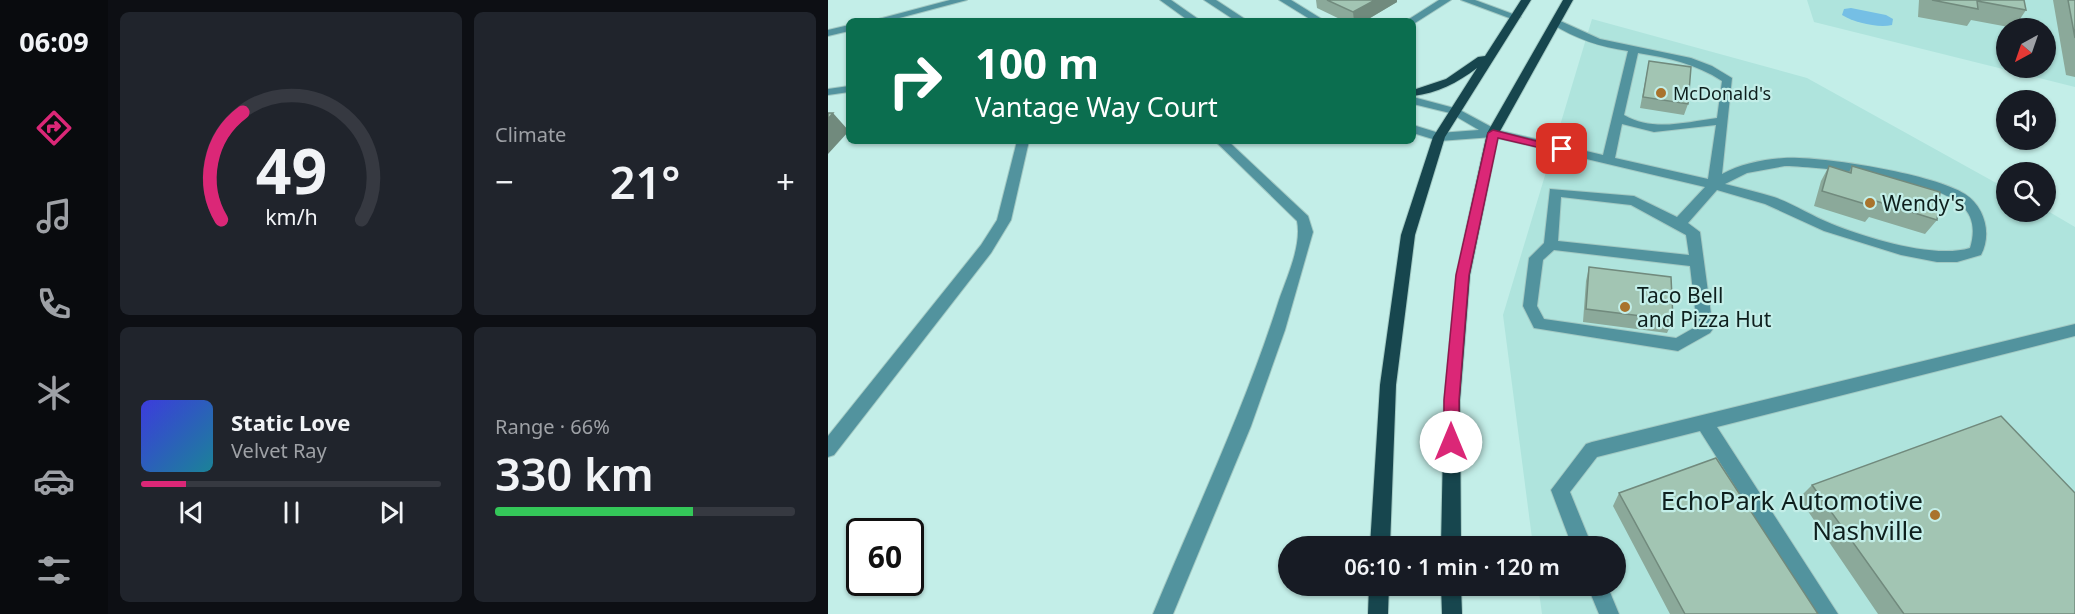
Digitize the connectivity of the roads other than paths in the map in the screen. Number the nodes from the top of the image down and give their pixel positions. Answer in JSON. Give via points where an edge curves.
{"nodes":[{"id":1,"x":962,"y":0,"type":"edge"},
{"id":2,"x":1165,"y":0,"type":"edge"},
{"id":3,"x":1284,"y":0,"type":"edge"},
{"id":4,"x":1446,"y":0,"type":"edge"},
{"id":5,"x":1466,"y":0,"type":"edge"},
{"id":6,"x":1526,"y":0,"type":"edge"},
{"id":7,"x":1568,"y":0,"type":"edge"},
{"id":8,"x":1210,"y":1,"type":"edge"},
{"id":9,"x":1516,"y":17,"type":"junction"},
{"id":10,"x":888,"y":18,"type":"edge"},
{"id":11,"x":1192,"y":18,"type":"edge"},
{"id":12,"x":1238,"y":18,"type":"edge"},
{"id":13,"x":1315,"y":18,"type":"edge"},
{"id":14,"x":1416,"y":18,"type":"edge"},
{"id":15,"x":1556,"y":22,"type":"junction"},
{"id":16,"x":846,"y":29,"type":"edge"},
{"id":17,"x":828,"y":33,"type":"edge"},
{"id":18,"x":1634,"y":48,"type":"junction"},
{"id":19,"x":1494,"y":50,"type":"junction"},
{"id":20,"x":846,"y":90,"type":"edge"},
{"id":21,"x":828,"y":92,"type":"edge"},
{"id":22,"x":1416,"y":93,"type":"edge"},
{"id":23,"x":1416,"y":101,"type":"edge"},
{"id":24,"x":1454,"y":111,"type":"junction"},
{"id":25,"x":1618,"y":116,"type":"junction"},
{"id":26,"x":1721,"y":121,"type":"junction"},
{"id":27,"x":1416,"y":130,"type":"edge"},
{"id":28,"x":1493,"y":133,"type":"junction"},
{"id":29,"x":1439,"y":137,"type":"junction"},
{"id":30,"x":1022,"y":144,"type":"edge"},
{"id":31,"x":1224,"y":144,"type":"edge"},
{"id":32,"x":1608,"y":160,"type":"junction"},
{"id":33,"x":1714,"y":185,"type":"junction"},
{"id":34,"x":1679,"y":224,"type":"junction"},
{"id":35,"x":1551,"y":245,"type":"junction"},
{"id":36,"x":1697,"y":261,"type":"junction"},
{"id":37,"x":2075,"y":330,"type":"edge"},
{"id":38,"x":1704,"y":422,"type":"junction"},
{"id":39,"x":828,"y":449,"type":"edge"},
{"id":40,"x":1380,"y":536,"type":"edge"},
{"id":41,"x":1451,"y":536,"type":"edge"},
{"id":42,"x":1578,"y":536,"type":"edge"},
{"id":43,"x":1379,"y":596,"type":"edge"},
{"id":44,"x":1451,"y":596,"type":"edge"},
{"id":45,"x":1602,"y":596,"type":"edge"},
{"id":46,"x":1163,"y":614,"type":"edge"},
{"id":47,"x":1378,"y":614,"type":"edge"},
{"id":48,"x":1452,"y":614,"type":"edge"},
{"id":49,"x":1609,"y":614,"type":"edge"},
{"id":50,"x":1828,"y":614,"type":"edge"}],
"edges":[{"from":1,"to":10,"type":"street"},
{"from":2,"to":11,"type":"street"},
{"from":3,"to":13,"type":"street"},
{"from":4,"to":14,"type":"street"},
{"from":5,"to":9,"type":"street"},
{"from":6,"to":9,"type":"main road"},
{"from":7,"to":15,"type":"main road"},
{"from":8,"to":12,"type":"street"},
{"from":9,"to":19,"type":"main road"},
{"from":15,"to":18,"type":"street","via":[[1580,37]]},
{"from":15,"to":28,"type":"main road"},
{"from":16,"to":17,"type":"street"},
{"from":18,"to":25,"type":"street"},
{"from":18,"to":26,"type":"street","via":[[1712,67],[1728,80]]},
{"from":19,"to":22,"type":"main road","via":[[1458,79]]},
{"from":19,"to":24,"type":"main road"},
{"from":20,"to":21,"type":"street"},
{"from":23,"to":24,"type":"street"},
{"from":24,"to":28,"type":"street"},
{"from":24,"to":29,"type":"main road"},
{"from":25,"to":26,"type":"street","via":[[1639,127],[1664,129]]},
{"from":25,"to":32,"type":"street"},
{"from":26,"to":33,"type":"street"},
{"from":27,"to":29,"type":"street"},
{"from":28,"to":29,"type":"street"},
{"from":28,"to":32,"type":"street"},
{"from":28,"to":41,"type":"main road","via":[[1463,275],[1452,400]]},
{"from":29,"to":40,"type":"main road","via":[[1408,235],[1388,385]]},
{"from":30,"to":39,"type":"street","via":[[1004,220],[986,249]]},
{"from":31,"to":46,"type":"street","via":[[1304,219],[1306,232],[1274,340]]},
{"from":32,"to":33,"type":"street"},
{"from":33,"to":33,"type":"street","via":[[1770,201],[1828,228],[1901,250],[1957,257],[1976,251],[1981,238],[1973,209],[1959,196],[1945,189],[1863,171],[1784,162],[1742,169]]},
{"from":33,"to":34,"type":"street"},
{"from":34,"to":35,"type":"street","via":[[1634,201],[1555,192]]},
{"from":34,"to":36,"type":"street","via":[[1693,232]]},
{"from":35,"to":36,"type":"street"},
{"from":35,"to":36,"type":"street","via":[[1536,258],[1530,306],[1539,324],[1678,345],[1705,329]]},
{"from":37,"to":38,"type":"street"},
{"from":38,"to":42,"type":"street","via":[[1592,450],[1560,490]]},
{"from":38,"to":50,"type":"street"},
{"from":43,"to":47,"type":"main road"},
{"from":44,"to":48,"type":"main road"},
{"from":45,"to":49,"type":"street"}]}
